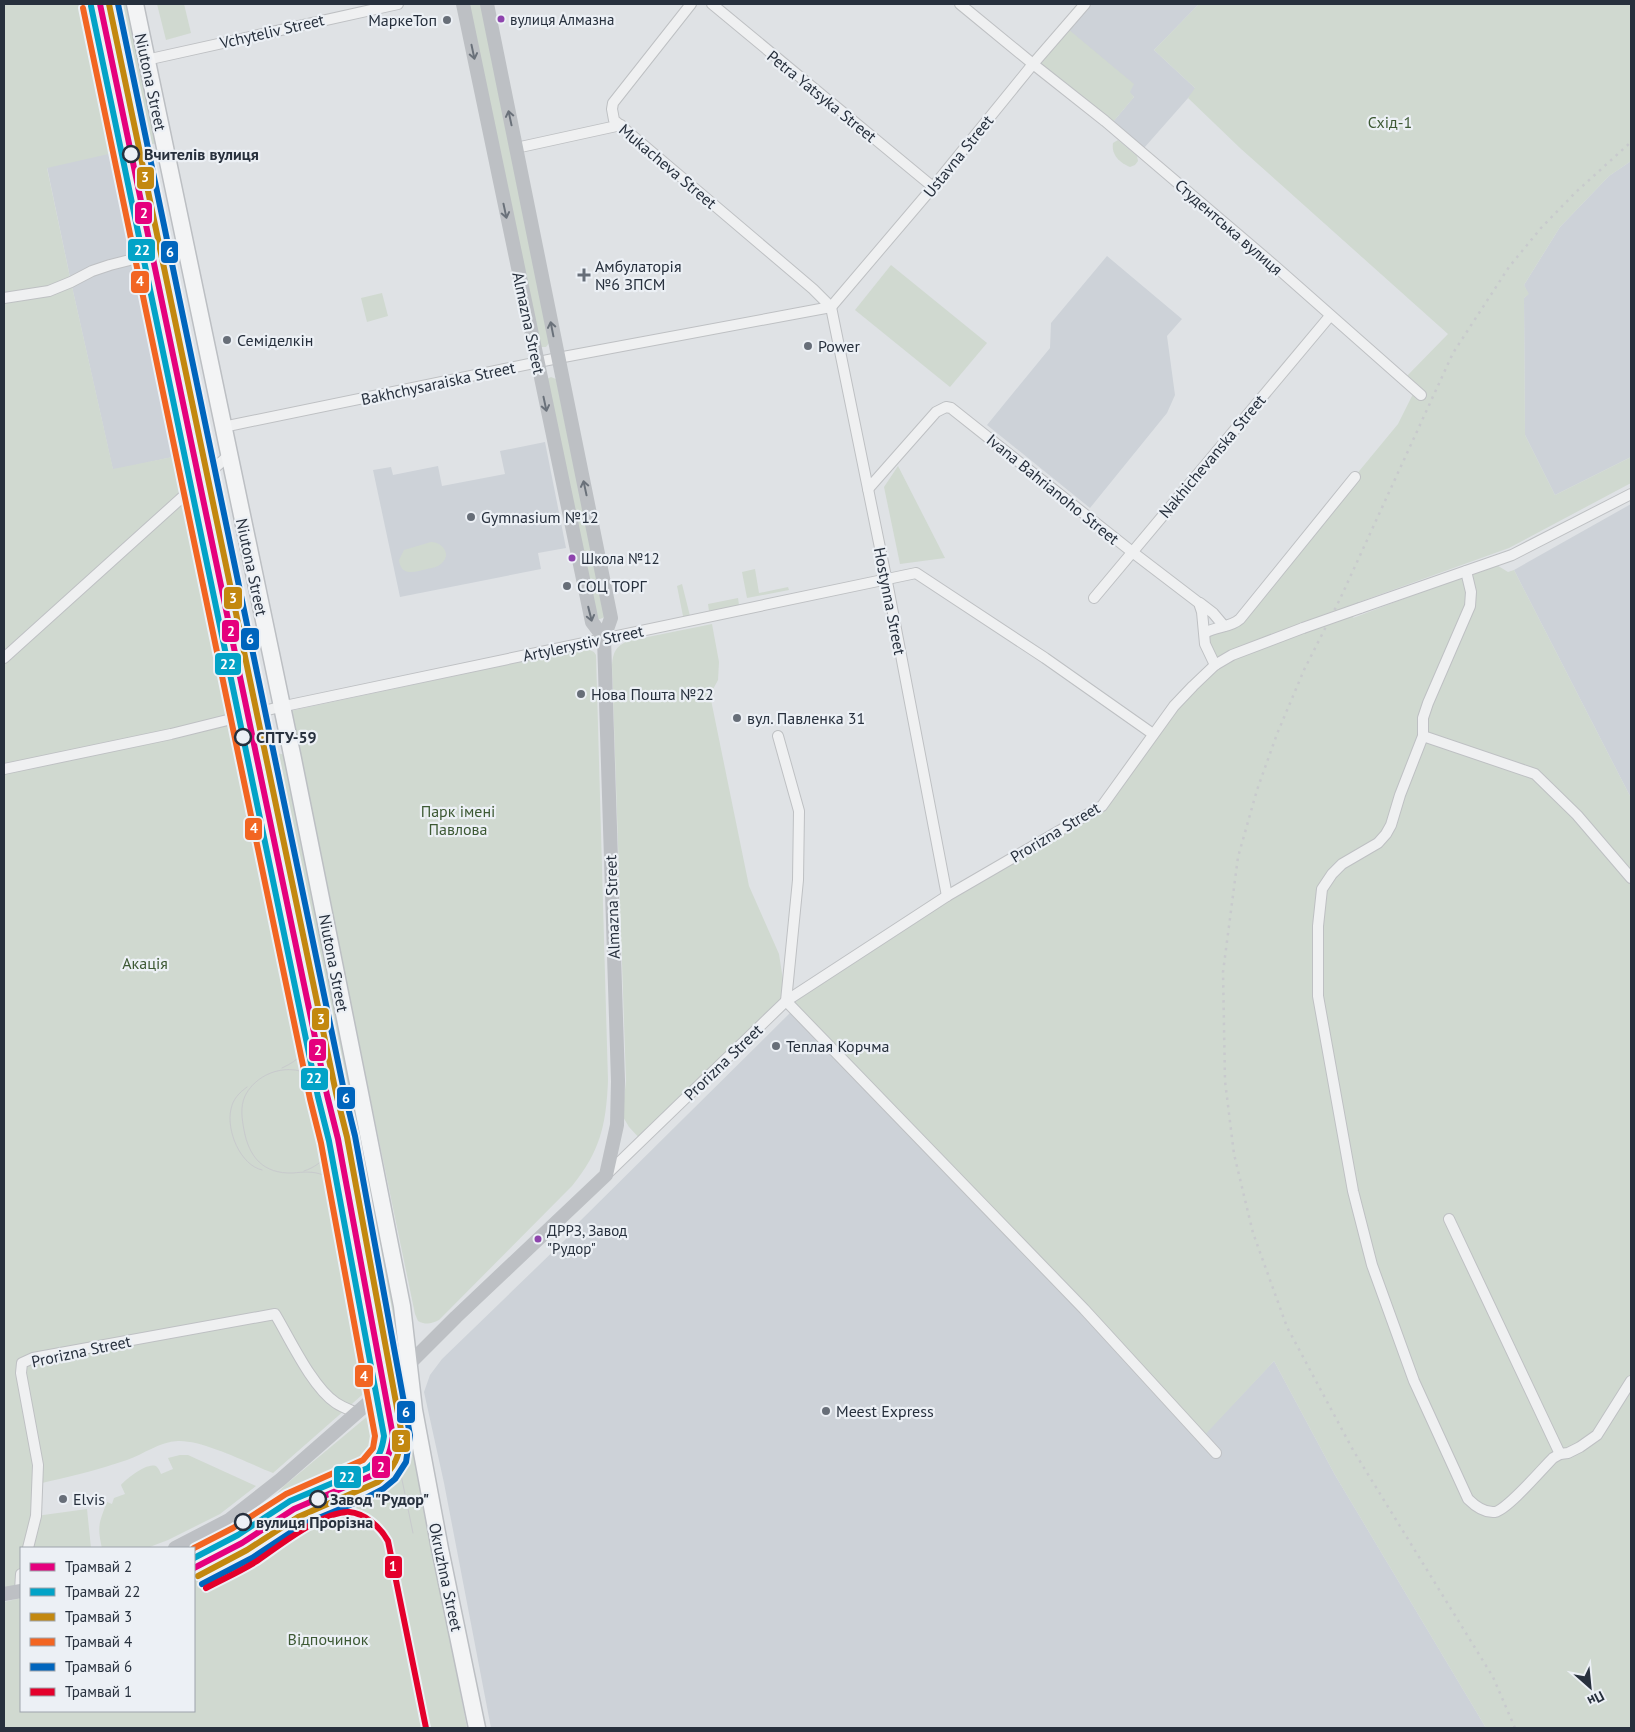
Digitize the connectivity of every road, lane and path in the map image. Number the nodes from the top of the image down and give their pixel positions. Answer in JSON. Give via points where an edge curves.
{"nodes":[{"id":1,"x":135,"y":4,"type":"edge"},
{"id":2,"x":398,"y":4,"type":"edge"},
{"id":3,"x":463,"y":4,"type":"edge"},
{"id":4,"x":487,"y":4,"type":"edge"},
{"id":5,"x":691,"y":4,"type":"edge"},
{"id":6,"x":712,"y":4,"type":"edge"},
{"id":7,"x":960,"y":4,"type":"edge"},
{"id":8,"x":1086,"y":4,"type":"edge"},
{"id":9,"x":146,"y":60,"type":"junction"},
{"id":10,"x":1033,"y":64,"type":"junction"},
{"id":11,"x":621,"y":125,"type":"junction"},
{"id":12,"x":516,"y":148,"type":"junction"},
{"id":13,"x":933,"y":187,"type":"junction"},
{"id":14,"x":185,"y":246,"type":"junction"},
{"id":15,"x":4,"y":298,"type":"edge"},
{"id":16,"x":831,"y":307,"type":"junction"},
{"id":17,"x":1330,"y":316,"type":"junction"},
{"id":18,"x":558,"y":358,"type":"junction"},
{"id":19,"x":536,"y":362,"type":"junction"},
{"id":20,"x":1421,"y":395,"type":"dead end"},
{"id":21,"x":223,"y":427,"type":"junction"},
{"id":22,"x":228,"y":456,"type":"junction"},
{"id":23,"x":1355,"y":478,"type":"dead end"},
{"id":24,"x":868,"y":489,"type":"junction"},
{"id":25,"x":1631,"y":494,"type":"edge"},
{"id":26,"x":1131,"y":551,"type":"junction"},
{"id":27,"x":1466,"y":571,"type":"junction"},
{"id":28,"x":886,"y":579,"type":"junction"},
{"id":29,"x":1094,"y":598,"type":"dead end"},
{"id":30,"x":1199,"y":603,"type":"junction"},
{"id":31,"x":1224,"y":626,"type":"junction"},
{"id":32,"x":1205,"y":633,"type":"junction"},
{"id":33,"x":604,"y":638,"type":"junction"},
{"id":34,"x":4,"y":658,"type":"edge"},
{"id":35,"x":1215,"y":666,"type":"junction"},
{"id":36,"x":280,"y":706,"type":"junction"},
{"id":37,"x":1153,"y":734,"type":"junction"},
{"id":38,"x":778,"y":736,"type":"dead end"},
{"id":39,"x":1423,"y":736,"type":"junction"},
{"id":40,"x":4,"y":769,"type":"edge"},
{"id":41,"x":1631,"y":878,"type":"edge"},
{"id":42,"x":947,"y":896,"type":"junction"},
{"id":43,"x":786,"y":1001,"type":"junction"},
{"id":44,"x":606,"y":1175,"type":"junction"},
{"id":45,"x":1449,"y":1219,"type":"dead end"},
{"id":46,"x":408,"y":1366,"type":"junction"},
{"id":47,"x":1631,"y":1380,"type":"edge"},
{"id":48,"x":356,"y":1413,"type":"junction"},
{"id":49,"x":1216,"y":1453,"type":"dead end"},
{"id":50,"x":1560,"y":1454,"type":"junction"},
{"id":51,"x":28,"y":1547,"type":"edge"},
{"id":52,"x":177,"y":1547,"type":"edge"},
{"id":53,"x":20,"y":1591,"type":"edge"},
{"id":54,"x":4,"y":1594,"type":"edge"},
{"id":55,"x":477,"y":1728,"type":"edge"}],
"edges":[{"from":1,"to":9,"type":"main road","name":"Niutona Street"},
{"from":2,"to":9,"type":"street","name":"Vchyteliv Street"},
{"from":3,"to":19,"type":"street","name":"Almazna Street","one_way":true},
{"from":12,"to":4,"type":"street","name":"Almazna Street","one_way":true},
{"from":5,"to":11,"type":"street","name":"Mukacheva Street","via":[[612,103],[614,120]]},
{"from":6,"to":13,"type":"street","name":"Petra Yatsyka Street"},
{"from":7,"to":10,"type":"street","name":"Студентська вулиця"},
{"from":8,"to":10,"type":"street","name":"Ustavna Street"},
{"from":9,"to":14,"type":"main road","name":"Niutona Street"},
{"from":10,"to":13,"type":"street","name":"Ustavna Street"},
{"from":10,"to":17,"type":"street","name":"Студентська вулиця","via":[[1276,266]]},
{"from":11,"to":12,"type":"street"},
{"from":11,"to":16,"type":"street","name":"Mukacheva Street"},
{"from":18,"to":12,"type":"street","name":"Almazna Street","one_way":true},
{"from":13,"to":16,"type":"street","name":"Ustavna Street"},
{"from":14,"to":15,"type":"street","via":[[110,265],[49,291]]},
{"from":14,"to":21,"type":"main road","name":"Niutona Street"},
{"from":16,"to":18,"type":"street","name":"Bakhchysaraiska Street"},
{"from":16,"to":24,"type":"street","name":"Hostynna Street"},
{"from":17,"to":20,"type":"street","name":"Студентська вулиця"},
{"from":17,"to":26,"type":"street","name":"Nakhichevanska Street"},
{"from":18,"to":19,"type":"street","name":"Bakhchysaraiska Street"},
{"from":33,"to":18,"type":"street","name":"Almazna Street","one_way":true,"via":[[611,618]]},
{"from":19,"to":21,"type":"street","name":"Bakhchysaraiska Street"},
{"from":19,"to":33,"type":"street","name":"Almazna Street","one_way":true,"via":[[592,622]]},
{"from":21,"to":22,"type":"main road","name":"Niutona Street"},
{"from":22,"to":34,"type":"street"},
{"from":22,"to":36,"type":"main road","name":"Niutona Street"},
{"from":23,"to":31,"type":"street","via":[[1240,619]]},
{"from":24,"to":26,"type":"street","name":"Ivana Bahrianoho Street","via":[[936,412],[951,408]]},
{"from":24,"to":28,"type":"street","name":"Hostynna Street"},
{"from":25,"to":27,"type":"street","name":"Prorizna Street","via":[[1512,555]]},
{"from":26,"to":29,"type":"street","name":"Nakhichevanska Street"},
{"from":26,"to":30,"type":"street","name":"Ivana Bahrianoho Street"},
{"from":27,"to":35,"type":"street","name":"Prorizna Street","bridge":true,"via":[[1303,628],[1232,655]]},
{"from":27,"to":39,"type":"street","via":[[1471,592],[1470,606],[1428,703],[1423,718]]},
{"from":28,"to":33,"type":"street","name":"Artylerystiv Street"},
{"from":28,"to":37,"type":"street","name":"Artylerystiv Street","via":[[916,572]]},
{"from":28,"to":42,"type":"street","name":"Hostynna Street"},
{"from":30,"to":31,"type":"street","name":"Ivana Bahrianoho Street"},
{"from":30,"to":32,"type":"street"},
{"from":31,"to":32,"type":"street","via":[[1214,627]]},
{"from":32,"to":35,"type":"street","via":[[1205,644]]},
{"from":33,"to":36,"type":"street","name":"Artylerystiv Street"},
{"from":33,"to":44,"type":"street","name":"Almazna Street","via":[[618,1081],[616,1125]]},
{"from":35,"to":37,"type":"street","name":"Prorizna Street","via":[[1174,706]]},
{"from":36,"to":40,"type":"street","name":"Artylerystiv Street","via":[[171,734]]},
{"from":36,"to":46,"type":"main road","name":"Niutona Street","via":[[402,1306]]},
{"from":37,"to":42,"type":"street","name":"Prorizna Street","via":[[1102,806]]},
{"from":38,"to":43,"type":"street","via":[[799,811],[798,880]]},
{"from":39,"to":41,"type":"street","via":[[1534,774],[1577,815]]},
{"from":39,"to":50,"type":"street","via":[[1392,825],[1378,842],[1342,864],[1322,889],[1318,926],[1318,996],[1353,1191],[1372,1265],[1414,1381],[1468,1499],[1477,1508],[1495,1512],[1506,1506]]},
{"from":42,"to":43,"type":"street","name":"Prorizna Street"},
{"from":43,"to":44,"type":"street","name":"Prorizna Street"},
{"from":43,"to":49,"type":"street","via":[[1084,1309]]},
{"from":44,"to":46,"type":"street","name":"Prorizna Street"},
{"from":45,"to":50,"type":"street"},
{"from":46,"to":48,"type":"street","name":"Prorizna Street"},
{"from":46,"to":55,"type":"main road","name":"Okruzhna Street","via":[[440,1549]]},
{"from":47,"to":50,"type":"street","via":[[1597,1435],[1580,1447]]},
{"from":48,"to":51,"type":"street","via":[[336,1403],[320,1388],[276,1314],[33,1358],[22,1364],[21,1373],[38,1465],[36,1516]]},
{"from":48,"to":52,"type":"street","name":"Prorizna Street","via":[[229,1520]]},
{"from":53,"to":54,"type":"street"}]}
